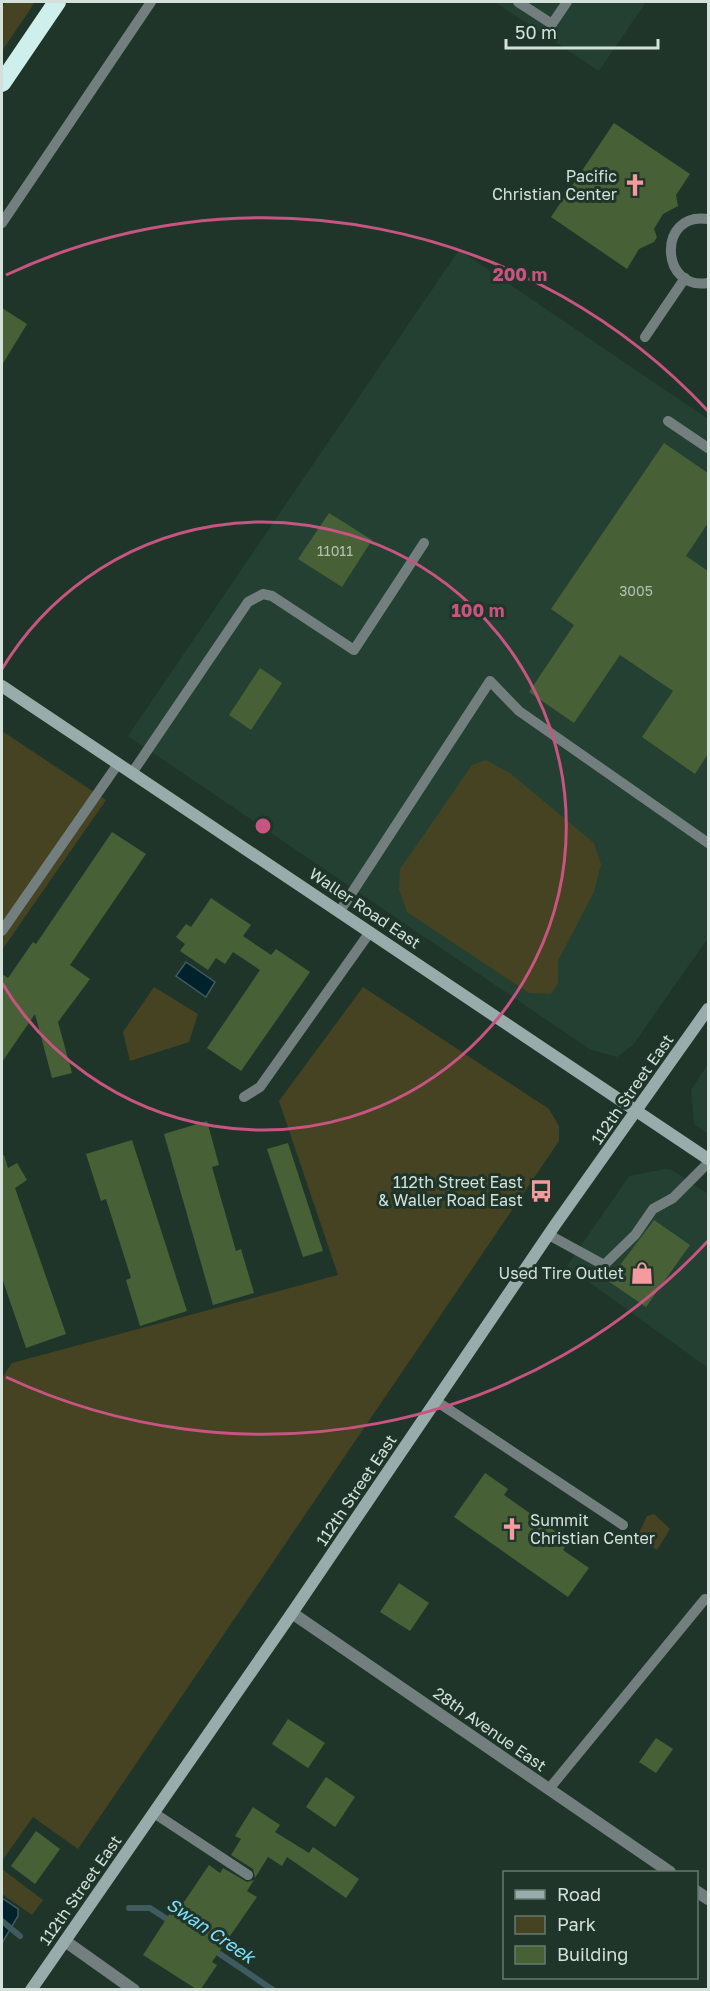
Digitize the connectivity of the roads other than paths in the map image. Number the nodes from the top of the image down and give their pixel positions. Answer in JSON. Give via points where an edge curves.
{"nodes":[{"id":1,"x":57,"y":2,"type":"edge"},
{"id":2,"x":151,"y":2,"type":"edge"},
{"id":3,"x":519,"y":2,"type":"edge"},
{"id":4,"x":567,"y":2,"type":"edge"},
{"id":5,"x":2,"y":83,"type":"edge"},
{"id":6,"x":708,"y":219,"type":"edge"},
{"id":7,"x":2,"y":223,"type":"edge"},
{"id":8,"x":685,"y":278,"type":"junction"},
{"id":9,"x":708,"y":283,"type":"edge"},
{"id":10,"x":645,"y":337,"type":"dead end"},
{"id":11,"x":668,"y":421,"type":"dead end"},
{"id":12,"x":708,"y":448,"type":"edge"},
{"id":13,"x":424,"y":543,"type":"dead end"},
{"id":14,"x":2,"y":686,"type":"edge"},
{"id":15,"x":118,"y":764,"type":"junction"},
{"id":16,"x":132,"y":773,"type":"junction"},
{"id":17,"x":708,"y":843,"type":"edge"},
{"id":18,"x":340,"y":912,"type":"junction"},
{"id":19,"x":2,"y":931,"type":"edge"},
{"id":20,"x":370,"y":932,"type":"junction"},
{"id":21,"x":708,"y":1010,"type":"edge"},
{"id":22,"x":244,"y":1097,"type":"dead end"},
{"id":23,"x":638,"y":1110,"type":"junction"},
{"id":24,"x":708,"y":1161,"type":"edge"},
{"id":25,"x":549,"y":1235,"type":"junction"},
{"id":26,"x":436,"y":1401,"type":"junction"},
{"id":27,"x":622,"y":1525,"type":"dead end"},
{"id":28,"x":705,"y":1599,"type":"dead end"},
{"id":29,"x":292,"y":1613,"type":"junction"},
{"id":30,"x":549,"y":1789,"type":"junction"},
{"id":31,"x":154,"y":1813,"type":"junction"},
{"id":32,"x":669,"y":1871,"type":"edge"},
{"id":33,"x":248,"y":1875,"type":"dead end"},
{"id":34,"x":65,"y":1941,"type":"junction"},
{"id":35,"x":32,"y":1989,"type":"edge"},
{"id":36,"x":134,"y":1989,"type":"edge"}],
"edges":[{"from":1,"to":5,"type":"highway"},
{"from":2,"to":7,"type":"lane"},
{"from":3,"to":4,"type":"lane","via":[[552,24]]},
{"from":6,"to":8,"type":"lane","via":[[683,225],[671,242],[672,262]]},
{"from":8,"to":9,"type":"lane"},
{"from":8,"to":10,"type":"lane"},
{"from":11,"to":12,"type":"lane"},
{"from":13,"to":16,"type":"lane","via":[[354,650],[272,596],[263,594],[248,602]]},
{"from":14,"to":15,"type":"main road","name":"Waller Road East"},
{"from":15,"to":16,"type":"main road","name":"Waller Road East"},
{"from":15,"to":19,"type":"lane"},
{"from":16,"to":18,"type":"main road","name":"Waller Road East"},
{"from":17,"to":18,"type":"lane","via":[[519,711],[490,681]]},
{"from":18,"to":20,"type":"main road","name":"Waller Road East"},
{"from":20,"to":22,"type":"lane","via":[[260,1087]]},
{"from":20,"to":23,"type":"main road","name":"Waller Road East"},
{"from":21,"to":23,"type":"main road","name":"112th Street East"},
{"from":23,"to":24,"type":"main road","name":"Waller Road East"},
{"from":23,"to":25,"type":"main road","name":"112th Street East"},
{"from":24,"to":25,"type":"lane","via":[[673,1198],[653,1209],[635,1235],[604,1265]]},
{"from":25,"to":26,"type":"main road","name":"112th Street East"},
{"from":26,"to":27,"type":"lane"},
{"from":26,"to":29,"type":"main road","name":"112th Street East"},
{"from":28,"to":30,"type":"lane"},
{"from":29,"to":30,"type":"street","name":"28th Avenue East"},
{"from":29,"to":31,"type":"main road","name":"112th Street East"},
{"from":30,"to":32,"type":"street","name":"28th Avenue East"},
{"from":31,"to":33,"type":"lane"},
{"from":31,"to":34,"type":"main road","name":"112th Street East"},
{"from":34,"to":35,"type":"main road","name":"112th Street East"},
{"from":34,"to":36,"type":"street"}]}
